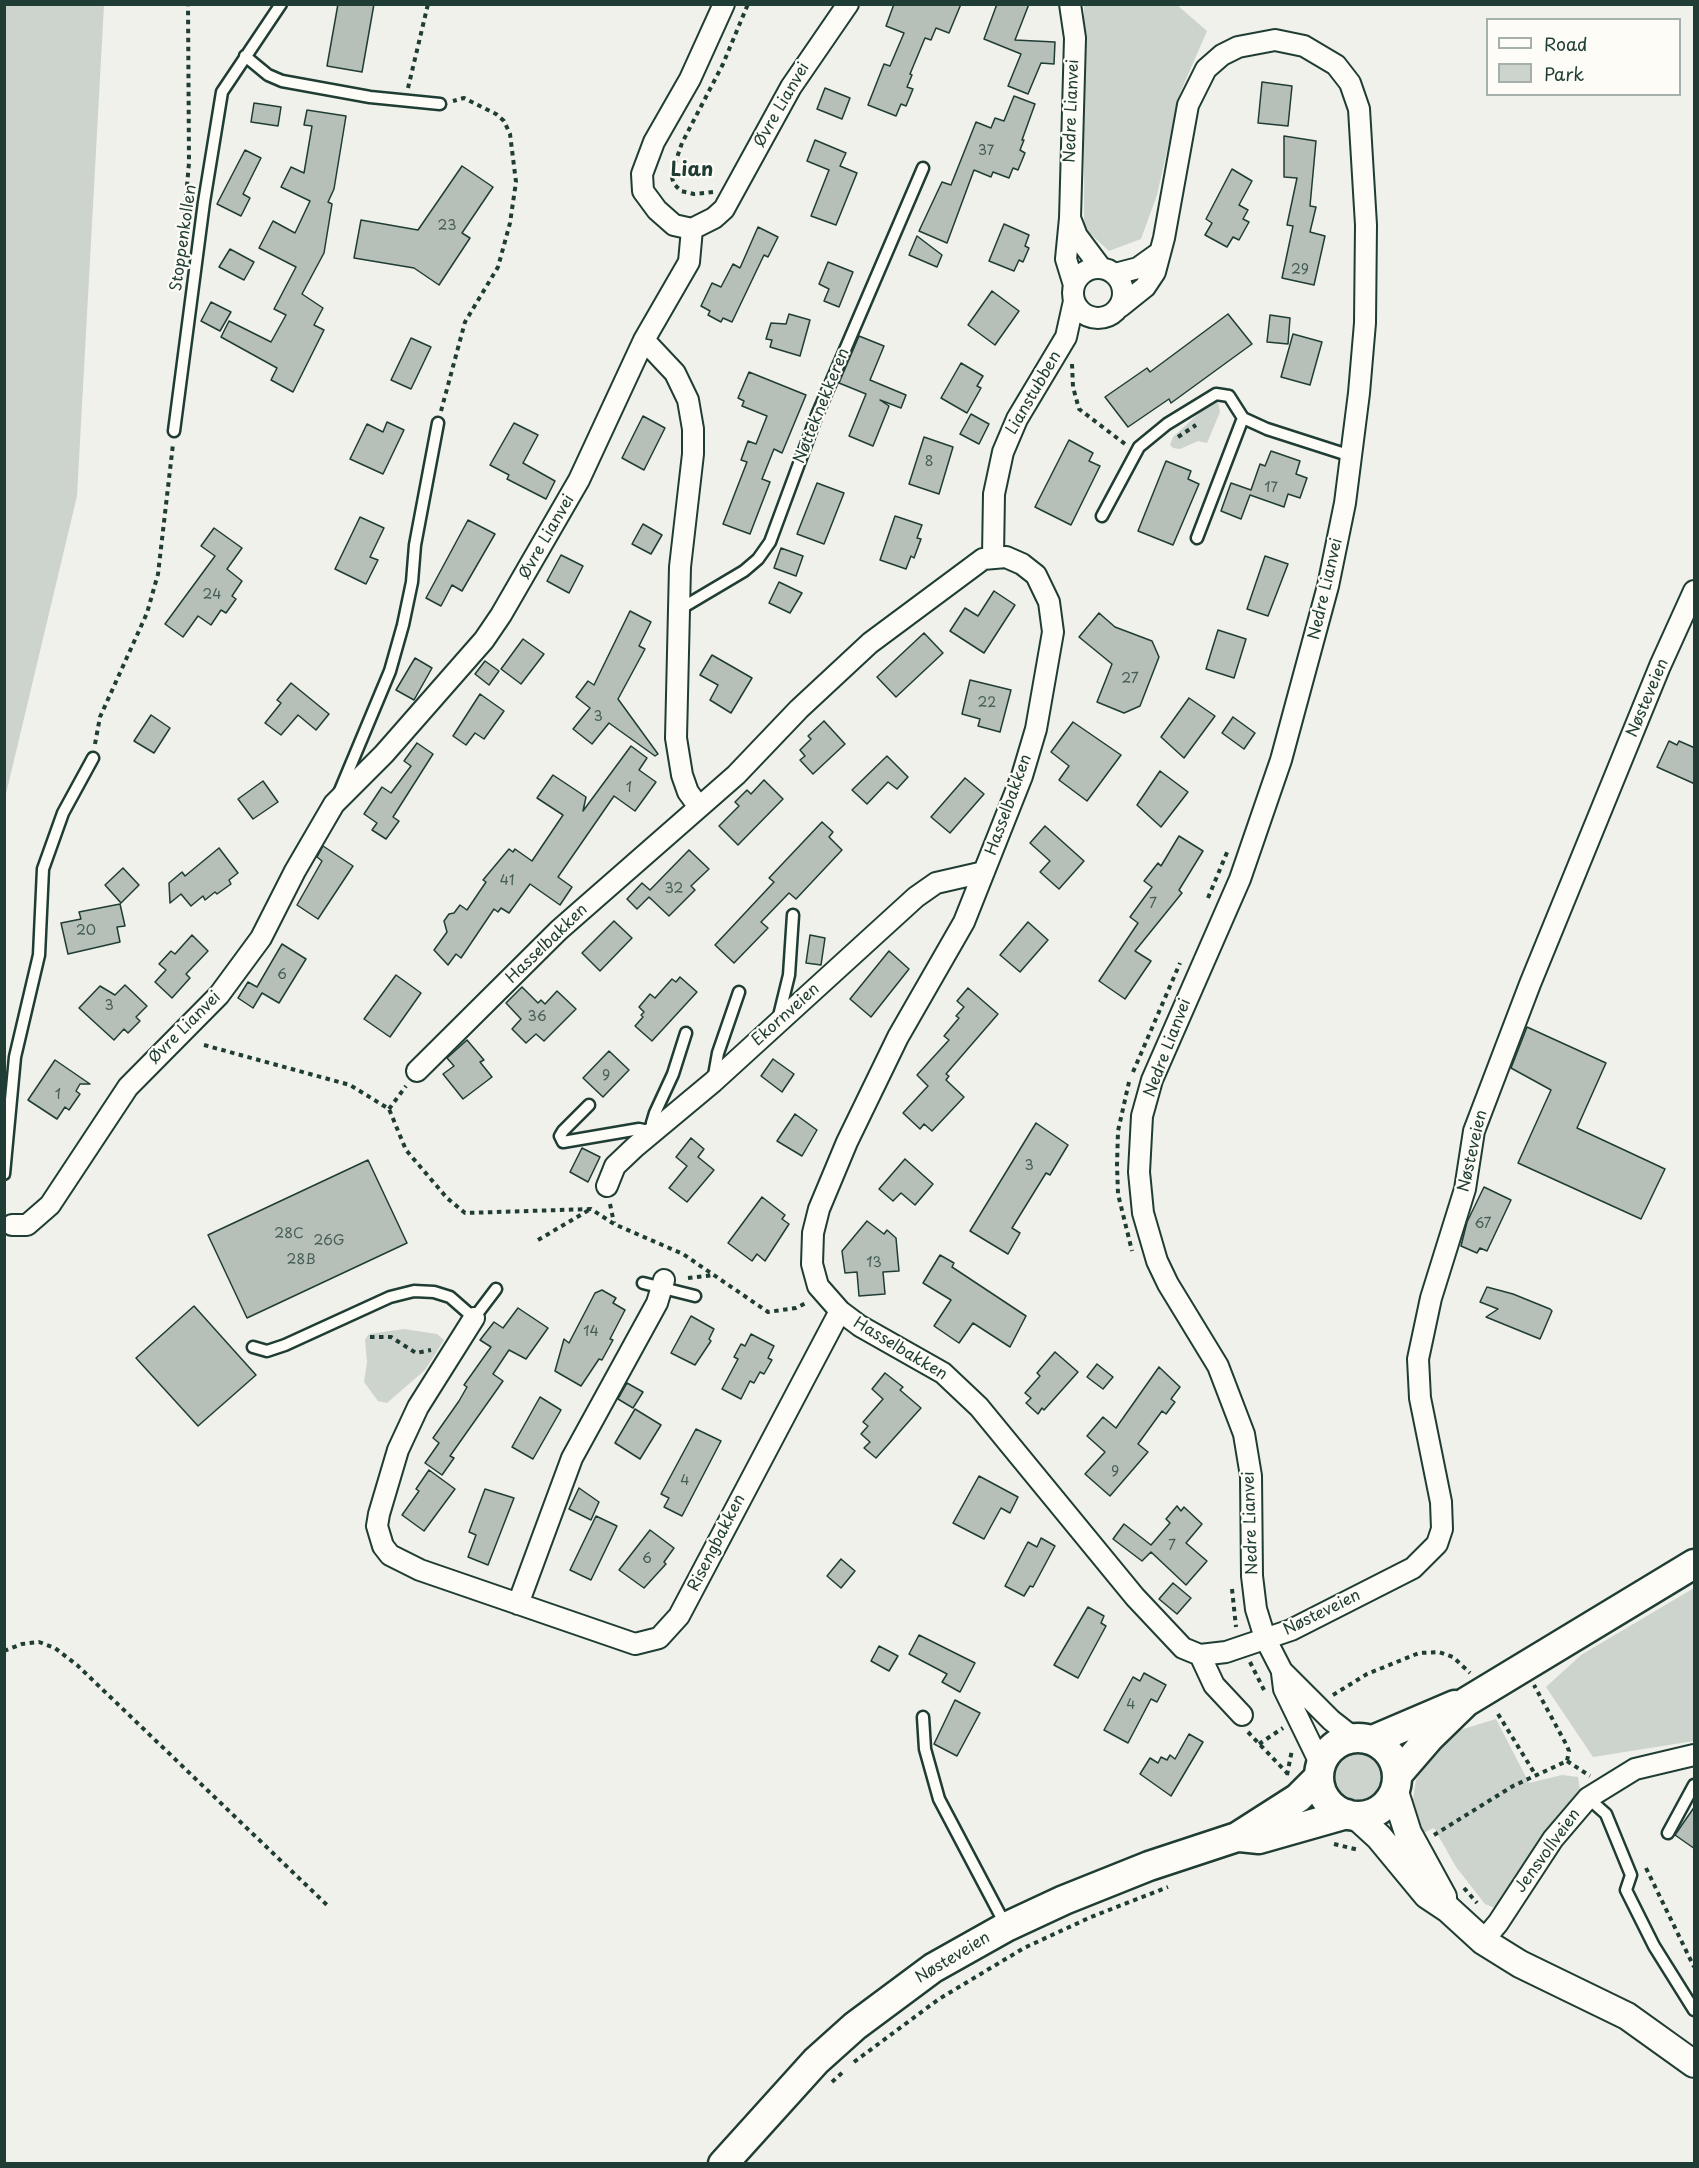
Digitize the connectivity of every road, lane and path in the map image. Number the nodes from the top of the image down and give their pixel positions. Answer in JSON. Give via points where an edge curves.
{"nodes":[{"id":1,"x":188,"y":4,"type":"edge"},
{"id":2,"x":281,"y":4,"type":"edge"},
{"id":3,"x":429,"y":4,"type":"edge"},
{"id":4,"x":724,"y":4,"type":"edge"},
{"id":5,"x":748,"y":4,"type":"edge"},
{"id":6,"x":848,"y":4,"type":"edge"},
{"id":7,"x":1070,"y":4,"type":"edge"},
{"id":8,"x":245,"y":56,"type":"junction"},
{"id":9,"x":405,"y":101,"type":"junction"},
{"id":10,"x":441,"y":104,"type":"joint"},
{"id":11,"x":923,"y":168,"type":"dead end"},
{"id":12,"x":732,"y":194,"type":"junction"},
{"id":13,"x":1070,"y":218,"type":"junction"},
{"id":14,"x":692,"y":229,"type":"junction"},
{"id":15,"x":183,"y":234,"type":"dead end"},
{"id":16,"x":1159,"y":254,"type":"junction"},
{"id":17,"x":1108,"y":271,"type":"junction"},
{"id":18,"x":1074,"y":293,"type":"junction"},
{"id":19,"x":1120,"y":307,"type":"junction"},
{"id":20,"x":1100,"y":319,"type":"junction"},
{"id":21,"x":1066,"y":337,"type":"junction"},
{"id":22,"x":644,"y":340,"type":"junction"},
{"id":23,"x":1243,"y":418,"type":"junction"},
{"id":24,"x":438,"y":423,"type":"joint"},
{"id":25,"x":174,"y":431,"type":"joint"},
{"id":26,"x":1135,"y":452,"type":"junction"},
{"id":27,"x":1351,"y":456,"type":"junction"},
{"id":28,"x":1102,"y":516,"type":"dead end"},
{"id":29,"x":1197,"y":538,"type":"dead end"},
{"id":30,"x":993,"y":556,"type":"junction"},
{"id":31,"x":1695,"y":591,"type":"edge"},
{"id":32,"x":680,"y":609,"type":"junction"},
{"id":33,"x":93,"y":758,"type":"joint"},
{"id":34,"x":334,"y":804,"type":"junction"},
{"id":35,"x":699,"y":807,"type":"junction"},
{"id":36,"x":1228,"y":848,"type":"dead end"},
{"id":37,"x":984,"y":872,"type":"junction"},
{"id":38,"x":1206,"y":903,"type":"dead end"},
{"id":39,"x":793,"y":915,"type":"dead end"},
{"id":40,"x":1183,"y":956,"type":"dead end"},
{"id":41,"x":739,"y":992,"type":"dead end"},
{"id":42,"x":778,"y":1020,"type":"junction"},
{"id":43,"x":686,"y":1033,"type":"dead end"},
{"id":44,"x":204,"y":1046,"type":"dead end"},
{"id":45,"x":417,"y":1071,"type":"joint"},
{"id":46,"x":713,"y":1082,"type":"junction"},
{"id":47,"x":589,"y":1105,"type":"dead end"},
{"id":48,"x":389,"y":1109,"type":"junction"},
{"id":49,"x":653,"y":1132,"type":"junction"},
{"id":50,"x":4,"y":1174,"type":"edge"},
{"id":51,"x":607,"y":1186,"type":"dead end"},
{"id":52,"x":591,"y":1209,"type":"junction"},
{"id":53,"x":8,"y":1219,"type":"edge"},
{"id":54,"x":538,"y":1240,"type":"dead end"},
{"id":55,"x":1132,"y":1252,"type":"dead end"},
{"id":56,"x":656,"y":1284,"type":"joint"},
{"id":57,"x":496,"y":1289,"type":"dead end"},
{"id":58,"x":824,"y":1295,"type":"junction"},
{"id":59,"x":695,"y":1296,"type":"dead end"},
{"id":60,"x":840,"y":1311,"type":"junction"},
{"id":61,"x":474,"y":1318,"type":"junction"},
{"id":62,"x":370,"y":1337,"type":"dead end"},
{"id":63,"x":253,"y":1347,"type":"dead end"},
{"id":64,"x":454,"y":1347,"type":"junction"},
{"id":65,"x":1695,"y":1564,"type":"edge"},
{"id":66,"x":1232,"y":1586,"type":"dead end"},
{"id":67,"x":518,"y":1604,"type":"junction"},
{"id":68,"x":1236,"y":1627,"type":"dead end"},
{"id":69,"x":1265,"y":1638,"type":"junction"},
{"id":70,"x":4,"y":1651,"type":"edge"},
{"id":71,"x":1200,"y":1654,"type":"junction"},
{"id":72,"x":1249,"y":1660,"type":"dead end"},
{"id":73,"x":1524,"y":1667,"type":"junction"},
{"id":74,"x":1282,"y":1671,"type":"junction"},
{"id":75,"x":1470,"y":1691,"type":"junction"},
{"id":76,"x":1265,"y":1692,"type":"dead end"},
{"id":77,"x":1330,"y":1697,"type":"dead end"},
{"id":78,"x":1498,"y":1714,"type":"dead end"},
{"id":79,"x":923,"y":1717,"type":"dead end"},
{"id":80,"x":1280,"y":1718,"type":"dead end"},
{"id":81,"x":1242,"y":1721,"type":"joint"},
{"id":82,"x":1292,"y":1722,"type":"dead end"},
{"id":83,"x":1284,"y":1727,"type":"junction"},
{"id":84,"x":1287,"y":1733,"type":"dead end"},
{"id":85,"x":1364,"y":1739,"type":"junction"},
{"id":86,"x":1258,"y":1744,"type":"junction"},
{"id":87,"x":1292,"y":1747,"type":"dead end"},
{"id":88,"x":1695,"y":1755,"type":"edge"},
{"id":89,"x":1567,"y":1761,"type":"junction"},
{"id":90,"x":1320,"y":1771,"type":"junction"},
{"id":91,"x":1288,"y":1773,"type":"junction"},
{"id":92,"x":1535,"y":1774,"type":"junction"},
{"id":93,"x":1284,"y":1780,"type":"dead end"},
{"id":94,"x":1396,"y":1783,"type":"junction"},
{"id":95,"x":1695,"y":1785,"type":"edge"},
{"id":96,"x":1596,"y":1793,"type":"junction"},
{"id":97,"x":1352,"y":1815,"type":"junction"},
{"id":98,"x":1668,"y":1833,"type":"dead end"},
{"id":99,"x":1238,"y":1837,"type":"junction"},
{"id":100,"x":1328,"y":1844,"type":"dead end"},
{"id":101,"x":1435,"y":1845,"type":"dead end"},
{"id":102,"x":1366,"y":1852,"type":"dead end"},
{"id":103,"x":1643,"y":1862,"type":"dead end"},
{"id":104,"x":1462,"y":1886,"type":"dead end"},
{"id":105,"x":1169,"y":1887,"type":"dead end"},
{"id":106,"x":328,"y":1906,"type":"dead end"},
{"id":107,"x":1448,"y":1909,"type":"junction"},
{"id":108,"x":1006,"y":1927,"type":"junction"},
{"id":109,"x":1490,"y":1932,"type":"junction"},
{"id":110,"x":1695,"y":1967,"type":"edge"},
{"id":111,"x":1695,"y":2010,"type":"edge"},
{"id":112,"x":1695,"y":2064,"type":"edge"},
{"id":113,"x":827,"y":2087,"type":"dead end"},
{"id":114,"x":723,"y":2163,"type":"edge"}],
"edges":[{"from":1,"to":15,"type":"path","via":[[189,163]]},
{"from":2,"to":8,"type":"lane","name":"Stoppenkollen"},
{"from":3,"to":9,"type":"path"},
{"from":4,"to":14,"type":"street","via":[[690,79],[654,142],[642,174],[643,191],[657,210],[674,225]]},
{"from":5,"to":12,"type":"path","via":[[723,64],[682,143],[671,175],[681,191]]},
{"from":6,"to":12,"type":"street","name":"Øvre Lianvei","via":[[791,87]]},
{"from":7,"to":13,"type":"street","name":"Nedre Lianvei","via":[[1075,38]]},
{"from":8,"to":9,"type":"lane","via":[[282,81]]},
{"from":8,"to":25,"type":"lane","name":"Stoppenkollen","via":[[222,92]]},
{"from":9,"to":10,"type":"lane"},
{"from":10,"to":24,"type":"path","via":[[464,98],[504,121],[510,134],[516,182],[498,267],[465,322]]},
{"from":11,"to":32,"type":"lane","name":"Nøtteknekkeren","via":[[817,415],[770,542],[744,572]]},
{"from":12,"to":14,"type":"street","name":"Øvre Lianvei","via":[[714,218]]},
{"from":13,"to":17,"type":"street","name":"Nedre Lianvei","via":[[1077,236]]},
{"from":13,"to":18,"type":"street","name":"Nedre Lianvei","via":[[1066,259]]},
{"from":14,"to":22,"type":"street","name":"Øvre Lianvei","via":[[689,262]]},
{"from":16,"to":17,"type":"street","via":[[1138,268]]},
{"from":16,"to":19,"type":"street","name":"Nedre Lianvei","via":[[1150,281]]},
{"from":16,"to":27,"type":"street","name":"Nedre Lianvei","via":[[1188,105],[1206,69],[1238,47],[1275,40],[1314,50],[1336,65],[1356,98],[1365,179],[1365,323]]},
{"from":17,"to":18,"type":"street","via":[[1084,272]]},
{"from":17,"to":19,"type":"street","via":[[1123,290]]},
{"from":18,"to":20,"type":"street","via":[[1083,314]]},
{"from":18,"to":21,"type":"street","name":"Lianstubben"},
{"from":19,"to":20,"type":"street"},
{"from":20,"to":21,"type":"street","name":"Lianstubben"},
{"from":21,"to":26,"type":"path","via":[[1079,409]]},
{"from":21,"to":30,"type":"street","name":"Lianstubben","via":[[1006,443],[993,494]]},
{"from":22,"to":32,"type":"street","via":[[675,373],[688,400],[693,429],[680,567]]},
{"from":22,"to":34,"type":"street","name":"Øvre Lianvei","via":[[579,480],[501,615],[484,640],[384,754]]},
{"from":23,"to":26,"type":"lane","via":[[1233,399],[1216,394],[1167,424]]},
{"from":23,"to":27,"type":"lane"},
{"from":23,"to":29,"type":"lane"},
{"from":24,"to":34,"type":"lane","name":"Øvre Lianvei","via":[[404,626],[390,671]]},
{"from":25,"to":33,"type":"path","via":[[158,574],[147,614],[100,717]]},
{"from":26,"to":28,"type":"lane"},
{"from":27,"to":69,"type":"street","name":"Nedre Lianvei","via":[[1328,586],[1281,760],[1237,886],[1152,1080],[1141,1128],[1139,1172],[1150,1239],[1168,1284],[1218,1366],[1244,1434],[1251,1476],[1252,1576]]},
{"from":30,"to":35,"type":"street","name":"Hasselbakken","via":[[971,567],[870,643]]},
{"from":30,"to":37,"type":"street","name":"Hasselbakken","via":[[1022,564],[1036,575],[1049,602],[1053,632],[1033,739],[1014,801]]},
{"from":31,"to":69,"type":"street","name":"Nøsteveien","via":[[1660,666],[1474,1131],[1465,1189],[1431,1298],[1418,1359],[1420,1398],[1441,1502],[1440,1537],[1425,1560],[1406,1572],[1291,1630]]},
{"from":32,"to":35,"type":"street","via":[[676,738],[682,775]]},
{"from":33,"to":50,"type":"lane","via":[[63,813],[43,869],[39,955],[15,1057]]},
{"from":34,"to":53,"type":"street","name":"Øvre Lianvei","via":[[261,938],[240,968],[196,1021],[128,1087],[50,1205],[27,1225]]},
{"from":35,"to":45,"type":"street","name":"Hasselbakken","via":[[559,930]]},
{"from":36,"to":38,"type":"path"},
{"from":37,"to":42,"type":"street","name":"Ekornveien","via":[[936,883],[916,897]]},
{"from":37,"to":58,"type":"street","name":"Hasselbakken","via":[[963,924],[875,1080],[829,1184],[813,1233],[812,1254],[814,1275]]},
{"from":39,"to":42,"type":"lane","via":[[789,975]]},
{"from":40,"to":55,"type":"path","via":[[1139,1051],[1123,1100],[1117,1146],[1118,1194]]},
{"from":41,"to":46,"type":"lane","via":[[718,1053]]},
{"from":42,"to":46,"type":"street","name":"Ekornveien"},
{"from":43,"to":49,"type":"lane","via":[[655,1113]]},
{"from":44,"to":48,"type":"path","via":[[350,1085]]},
{"from":45,"to":48,"type":"path"},
{"from":46,"to":49,"type":"street","name":"Ekornveien"},
{"from":47,"to":49,"type":"lane","via":[[563,1131],[563,1142],[639,1129]]},
{"from":48,"to":52,"type":"path","via":[[406,1150],[465,1213]]},
{"from":49,"to":51,"type":"street","name":"Ekornveien","via":[[615,1166]]},
{"from":52,"to":54,"type":"path"},
{"from":52,"to":58,"type":"path","via":[[614,1224],[683,1254],[768,1312],[796,1308]]},
{"from":56,"to":59,"type":"lane"},
{"from":56,"to":67,"type":"street","via":[[657,1303],[572,1458]]},
{"from":57,"to":61,"type":"lane","name":"Risengbakken"},
{"from":58,"to":60,"type":"street","name":"Hasselbakken"},
{"from":60,"to":67,"type":"street","name":"Risengbakken","via":[[669,1629],[659,1638],[635,1644]]},
{"from":60,"to":71,"type":"street","name":"Hasselbakken","via":[[960,1386],[1135,1597],[1183,1648]]},
{"from":61,"to":63,"type":"lane","via":[[450,1297],[414,1291],[383,1300],[285,1345],[267,1351]]},
{"from":61,"to":64,"type":"street","name":"Risengbakken"},
{"from":62,"to":64,"type":"path","via":[[391,1337],[416,1353],[442,1345]]},
{"from":64,"to":67,"type":"street","name":"Risengbakken","via":[[398,1450],[382,1498],[379,1536],[390,1555],[401,1563]]},
{"from":65,"to":73,"type":"main road"},
{"from":66,"to":68,"type":"path"},
{"from":69,"to":71,"type":"street","via":[[1226,1652]]},
{"from":69,"to":74,"type":"street","name":"Nedre Lianvei"},
{"from":70,"to":106,"type":"path","via":[[39,1642],[70,1659]]},
{"from":71,"to":81,"type":"street","via":[[1214,1685]]},
{"from":72,"to":76,"type":"path"},
{"from":73,"to":75,"type":"main road"},
{"from":73,"to":89,"type":"path","via":[[1566,1744]]},
{"from":74,"to":85,"type":"street","name":"Nedre Lianvei","via":[[1331,1720]]},
{"from":74,"to":90,"type":"street","name":"Nedre Lianvei","via":[[1284,1689]]},
{"from":75,"to":77,"type":"path","via":[[1453,1658],[1429,1651],[1367,1674]]},
{"from":75,"to":85,"type":"main road","via":[[1447,1706]]},
{"from":75,"to":94,"type":"main road"},
{"from":78,"to":92,"type":"path"},
{"from":79,"to":108,"type":"lane","via":[[925,1749],[939,1799]]},
{"from":80,"to":83,"type":"path"},
{"from":81,"to":86,"type":"path"},
{"from":82,"to":83,"type":"path"},
{"from":83,"to":84,"type":"path"},
{"from":83,"to":86,"type":"path"},
{"from":85,"to":90,"type":"main road","via":[[1334,1746]]},
{"from":85,"to":94,"type":"main road","via":[[1390,1753]]},
{"from":86,"to":91,"type":"path"},
{"from":87,"to":91,"type":"path"},
{"from":88,"to":96,"type":"street","name":"Jensvollveien","via":[[1649,1764]]},
{"from":89,"to":92,"type":"path"},
{"from":89,"to":96,"type":"path"},
{"from":90,"to":97,"type":"main road","via":[[1326,1799]]},
{"from":90,"to":99,"type":"main road","name":"Nøsteveien","via":[[1298,1798]]},
{"from":91,"to":93,"type":"path"},
{"from":92,"to":101,"type":"path","via":[[1430,1837]]},
{"from":94,"to":97,"type":"main road","via":[[1381,1809]]},
{"from":94,"to":107,"type":"street","via":[[1408,1833]]},
{"from":95,"to":98,"type":"lane"},
{"from":96,"to":109,"type":"street","name":"Jensvollveien","via":[[1553,1839]]},
{"from":96,"to":111,"type":"lane","via":[[1631,1875],[1626,1890],[1654,1946]]},
{"from":97,"to":99,"type":"main road","name":"Nøsteveien","via":[[1258,1839]]},
{"from":97,"to":107,"type":"street","via":[[1379,1837],[1427,1895]]},
{"from":99,"to":108,"type":"main road","name":"Nøsteveien","via":[[1139,1870]]},
{"from":100,"to":102,"type":"path"},
{"from":103,"to":110,"type":"path"},
{"from":104,"to":109,"type":"path"},
{"from":105,"to":113,"type":"path","via":[[1050,1935],[987,1970],[881,2039]]},
{"from":107,"to":109,"type":"street"},
{"from":108,"to":114,"type":"main road","name":"Nøsteveien","via":[[933,1968],[855,2026],[799,2079]]},
{"from":109,"to":112,"type":"street","via":[[1520,1964],[1627,2016]]}]}
